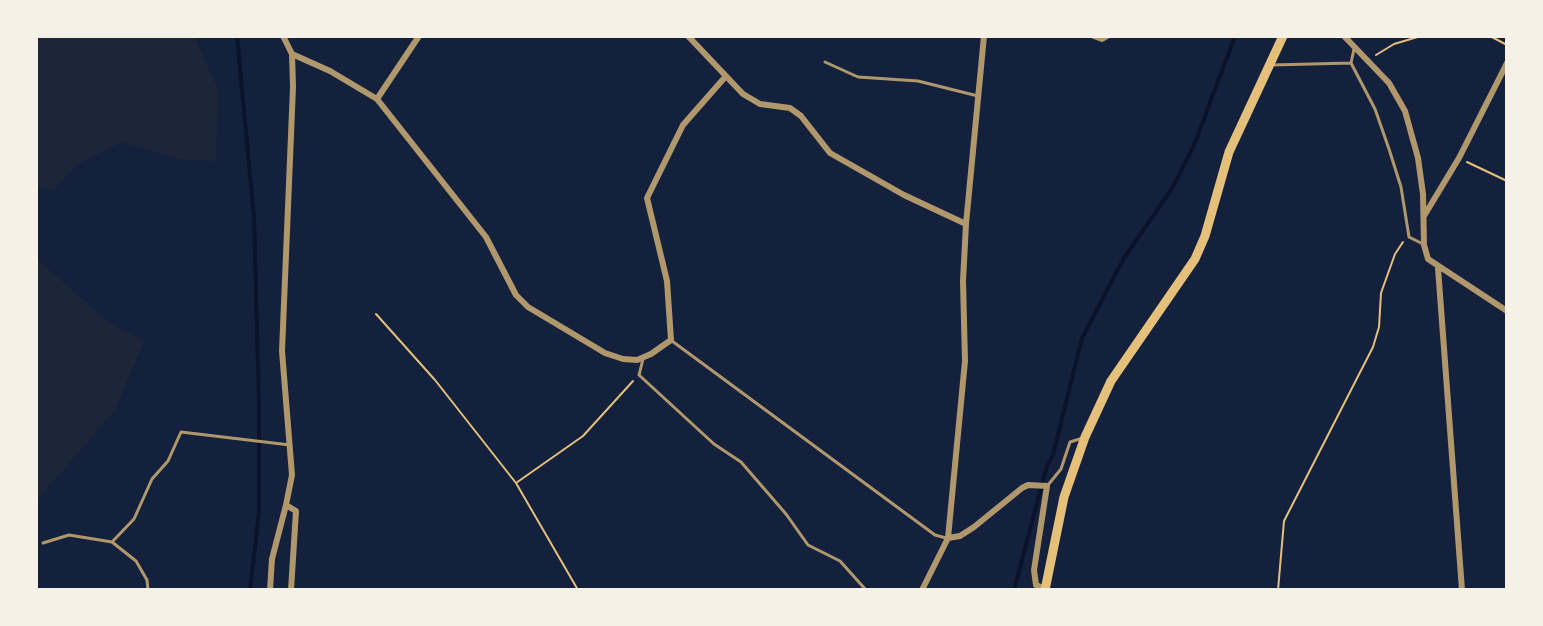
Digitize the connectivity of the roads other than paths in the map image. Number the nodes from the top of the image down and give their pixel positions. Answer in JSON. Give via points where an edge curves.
{"nodes":[{"id":1,"x":283,"y":36,"type":"edge"},
{"id":2,"x":419,"y":36,"type":"edge"},
{"id":3,"x":688,"y":36,"type":"edge"},
{"id":4,"x":984,"y":36,"type":"edge"},
{"id":5,"x":1094,"y":36,"type":"edge"},
{"id":6,"x":1107,"y":36,"type":"edge"},
{"id":7,"x":1283,"y":36,"type":"edge"},
{"id":8,"x":1344,"y":36,"type":"edge"},
{"id":9,"x":1355,"y":47,"type":"junction"},
{"id":10,"x":292,"y":54,"type":"junction"},
{"id":11,"x":825,"y":62,"type":"dead end"},
{"id":12,"x":1351,"y":63,"type":"junction"},
{"id":13,"x":1507,"y":63,"type":"edge"},
{"id":14,"x":1268,"y":65,"type":"junction"},
{"id":15,"x":726,"y":76,"type":"junction"},
{"id":16,"x":978,"y":96,"type":"junction"},
{"id":17,"x":377,"y":99,"type":"junction"},
{"id":18,"x":1424,"y":217,"type":"junction"},
{"id":19,"x":966,"y":224,"type":"junction"},
{"id":20,"x":1424,"y":245,"type":"junction"},
{"id":21,"x":1438,"y":268,"type":"junction"},
{"id":22,"x":1507,"y":311,"type":"edge"},
{"id":23,"x":670,"y":340,"type":"junction"},
{"id":24,"x":644,"y":357,"type":"junction"},
{"id":25,"x":1085,"y":437,"type":"junction"},
{"id":26,"x":291,"y":446,"type":"junction"},
{"id":27,"x":1047,"y":486,"type":"junction"},
{"id":28,"x":286,"y":505,"type":"junction"},
{"id":29,"x":948,"y":538,"type":"junction"},
{"id":30,"x":112,"y":542,"type":"junction"},
{"id":31,"x":43,"y":543,"type":"dead end"},
{"id":32,"x":1045,"y":589,"type":"edge"},
{"id":33,"x":148,"y":590,"type":"edge"},
{"id":34,"x":270,"y":590,"type":"edge"},
{"id":35,"x":291,"y":590,"type":"edge"},
{"id":36,"x":866,"y":590,"type":"edge"},
{"id":37,"x":922,"y":590,"type":"edge"},
{"id":38,"x":1462,"y":590,"type":"edge"}],
"edges":[{"from":1,"to":10,"type":"street"},
{"from":2,"to":17,"type":"street"},
{"from":3,"to":15,"type":"street"},
{"from":4,"to":16,"type":"street"},
{"from":5,"to":6,"type":"street"},
{"from":7,"to":14,"type":"main road"},
{"from":8,"to":9,"type":"street"},
{"from":9,"to":12,"type":"lane"},
{"from":9,"to":18,"type":"street","via":[[1389,83],[1405,111],[1418,158]]},
{"from":10,"to":17,"type":"street"},
{"from":10,"to":26,"type":"street","via":[[282,351]]},
{"from":11,"to":16,"type":"lane","via":[[858,77],[918,81]]},
{"from":12,"to":14,"type":"lane"},
{"from":12,"to":20,"type":"lane","via":[[1375,109],[1389,149],[1401,188],[1409,237]]},
{"from":13,"to":18,"type":"street"},
{"from":14,"to":25,"type":"main road","via":[[1229,152],[1195,259],[1111,381]]},
{"from":15,"to":19,"type":"street","via":[[743,94],[760,104],[790,108],[801,116],[830,153]]},
{"from":15,"to":23,"type":"street","via":[[683,125],[647,198],[667,281]]},
{"from":16,"to":19,"type":"street"},
{"from":17,"to":24,"type":"street","via":[[486,237],[516,295],[528,307],[605,353],[623,359]]},
{"from":18,"to":20,"type":"street"},
{"from":19,"to":29,"type":"street","via":[[965,362]]},
{"from":20,"to":21,"type":"street","via":[[1428,259]]},
{"from":21,"to":22,"type":"street"},
{"from":21,"to":38,"type":"street"},
{"from":23,"to":24,"type":"street"},
{"from":23,"to":29,"type":"lane","via":[[935,535]]},
{"from":24,"to":36,"type":"lane","via":[[639,375],[714,444],[741,462],[808,545],[840,561]]},
{"from":25,"to":27,"type":"lane","via":[[1070,442],[1061,469]]},
{"from":25,"to":32,"type":"main road","via":[[1064,497]]},
{"from":26,"to":28,"type":"street","via":[[292,475]]},
{"from":26,"to":30,"type":"lane","via":[[182,432],[168,460],[152,479],[134,519]]},
{"from":27,"to":29,"type":"street","via":[[1022,488],[974,527]]},
{"from":27,"to":32,"type":"street","via":[[1034,570],[1036,585]]},
{"from":28,"to":34,"type":"street","via":[[272,559]]},
{"from":28,"to":35,"type":"street","via":[[296,511]]},
{"from":29,"to":37,"type":"street"},
{"from":30,"to":31,"type":"lane","via":[[69,534]]},
{"from":30,"to":33,"type":"lane","via":[[136,561]]}]}
